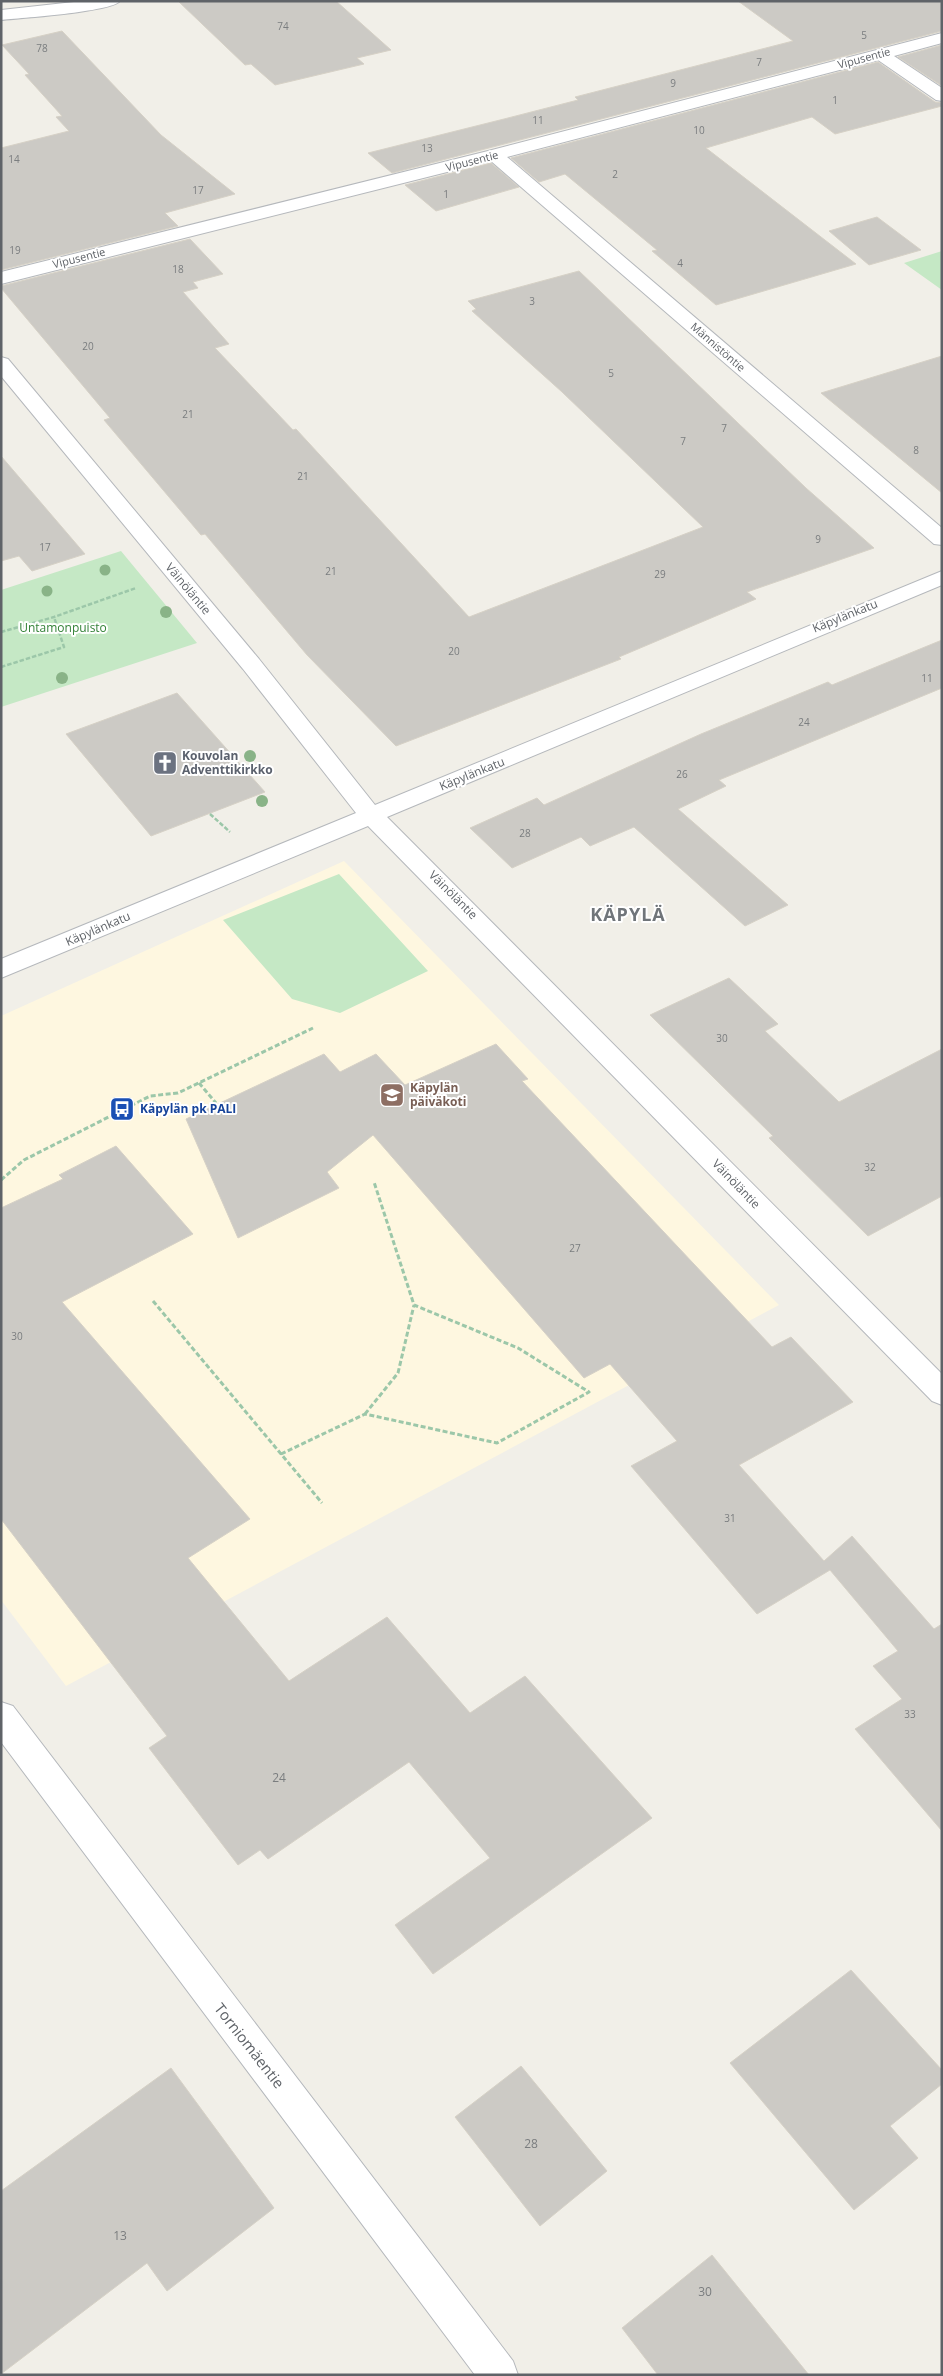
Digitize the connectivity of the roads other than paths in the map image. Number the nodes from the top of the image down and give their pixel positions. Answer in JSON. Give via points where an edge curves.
{"nodes":[{"id":1,"x":112,"y":1,"type":"edge"},
{"id":2,"x":1,"y":15,"type":"edge"},
{"id":3,"x":942,"y":38,"type":"edge"},
{"id":4,"x":881,"y":54,"type":"junction"},
{"id":5,"x":942,"y":96,"type":"edge"},
{"id":6,"x":494,"y":155,"type":"junction"},
{"id":7,"x":1,"y":278,"type":"edge"},
{"id":8,"x":1,"y":363,"type":"edge"},
{"id":9,"x":942,"y":539,"type":"edge"},
{"id":10,"x":942,"y":577,"type":"edge"},
{"id":11,"x":371,"y":815,"type":"junction"},
{"id":12,"x":1,"y":968,"type":"edge"},
{"id":13,"x":942,"y":1393,"type":"edge"},
{"id":14,"x":1,"y":1716,"type":"edge"},
{"id":15,"x":499,"y":2375,"type":"edge"}],
"edges":[{"from":1,"to":2,"type":"street"},
{"from":3,"to":4,"type":"street","name":"Vipusentie"},
{"from":4,"to":5,"type":"street"},
{"from":4,"to":6,"type":"street","name":"Vipusentie"},
{"from":6,"to":7,"type":"street","name":"Vipusentie"},
{"from":6,"to":9,"type":"street","name":"Männistöntie"},
{"from":8,"to":11,"type":"street","name":"Väinöläntie","via":[[251,664]]},
{"from":10,"to":11,"type":"street","name":"Käpylänkatu"},
{"from":11,"to":12,"type":"street","name":"Käpylänkatu"},
{"from":11,"to":13,"type":"street","name":"Väinöläntie"},
{"from":14,"to":15,"type":"street","name":"Torniomäentie","via":[[120,1879]]}]}
